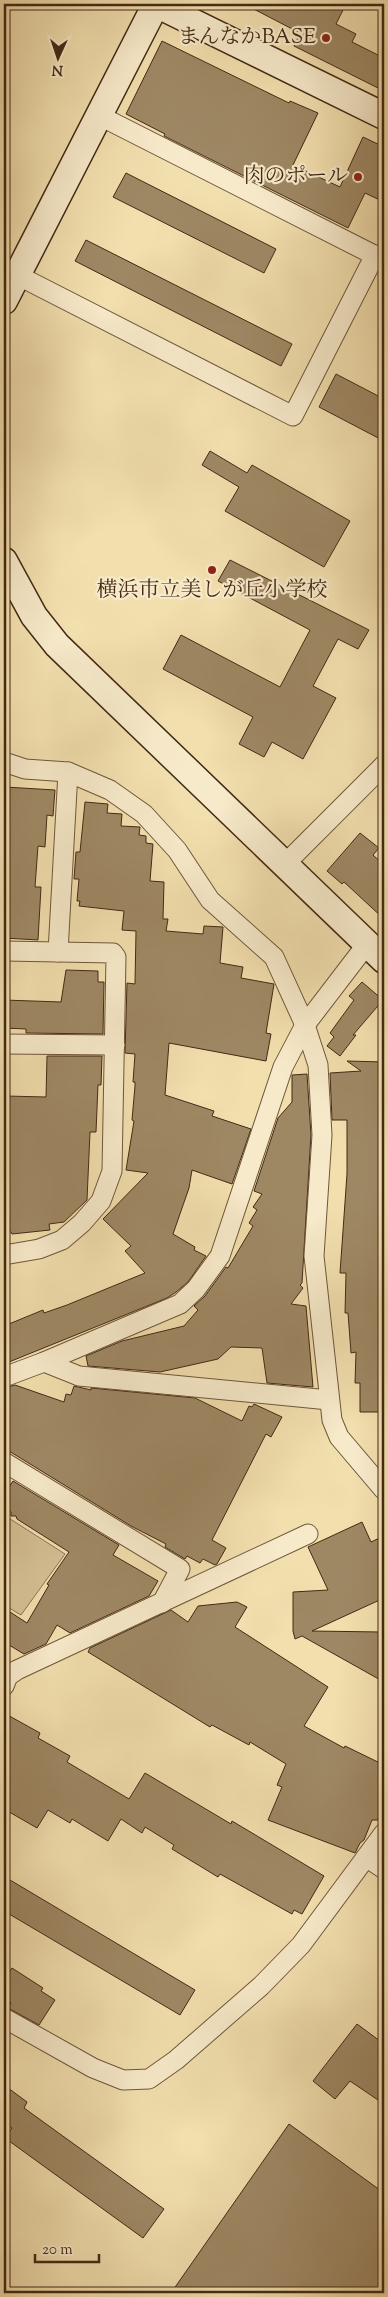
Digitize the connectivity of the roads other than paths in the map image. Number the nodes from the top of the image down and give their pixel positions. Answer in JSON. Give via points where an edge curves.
{"nodes":[{"id":1,"x":156,"y":4,"type":"edge"},
{"id":2,"x":100,"y":116,"type":"junction"},
{"id":3,"x":384,"y":116,"type":"edge"},
{"id":4,"x":380,"y":257,"type":"edge"},
{"id":5,"x":17,"y":275,"type":"junction"},
{"id":6,"x":4,"y":301,"type":"edge"},
{"id":7,"x":4,"y":561,"type":"edge"},
{"id":8,"x":4,"y":762,"type":"edge"},
{"id":9,"x":384,"y":764,"type":"edge"},
{"id":10,"x":68,"y":772,"type":"junction"},
{"id":11,"x":284,"y":864,"type":"junction"},
{"id":12,"x":4,"y":951,"type":"edge"},
{"id":13,"x":58,"y":952,"type":"junction"},
{"id":14,"x":375,"y":952,"type":"edge"},
{"id":15,"x":305,"y":1025,"type":"junction"},
{"id":16,"x":4,"y":1044,"type":"edge"},
{"id":17,"x":114,"y":1045,"type":"junction"},
{"id":18,"x":4,"y":1255,"type":"edge"},
{"id":19,"x":44,"y":1362,"type":"junction"},
{"id":20,"x":4,"y":1377,"type":"edge"},
{"id":21,"x":329,"y":1400,"type":"junction"},
{"id":22,"x":4,"y":1462,"type":"edge"},
{"id":23,"x":384,"y":1490,"type":"edge"},
{"id":24,"x":308,"y":1534,"type":"dead end"},
{"id":25,"x":162,"y":1603,"type":"junction"},
{"id":26,"x":4,"y":1686,"type":"edge"},
{"id":27,"x":384,"y":1833,"type":"edge"},
{"id":28,"x":366,"y":1858,"type":"junction"},
{"id":29,"x":384,"y":1869,"type":"edge"},
{"id":30,"x":4,"y":2018,"type":"edge"}],
"edges":[{"from":1,"to":2,"type":"street"},
{"from":1,"to":3,"type":"street"},
{"from":2,"to":4,"type":"street"},
{"from":2,"to":5,"type":"street"},
{"from":4,"to":5,"type":"street","via":[[293,416]]},
{"from":5,"to":6,"type":"street"},
{"from":7,"to":11,"type":"street","via":[[34,616],[56,645]]},
{"from":8,"to":10,"type":"street","via":[[25,769]]},
{"from":9,"to":11,"type":"street"},
{"from":10,"to":13,"type":"street"},
{"from":10,"to":15,"type":"street","via":[[110,790],[144,814],[177,850],[210,900],[274,957]]},
{"from":11,"to":14,"type":"street"},
{"from":12,"to":13,"type":"street"},
{"from":13,"to":17,"type":"street","via":[[113,953],[116,957]]},
{"from":14,"to":15,"type":"street"},
{"from":15,"to":19,"type":"street","via":[[283,1067],[220,1256],[196,1288],[180,1304]]},
{"from":15,"to":21,"type":"street","via":[[318,1065],[322,1135],[314,1256]]},
{"from":16,"to":17,"type":"street"},
{"from":17,"to":18,"type":"street","via":[[112,1172],[101,1202],[62,1240],[39,1249]]},
{"from":19,"to":20,"type":"street"},
{"from":19,"to":21,"type":"street","via":[[79,1376]]},
{"from":21,"to":23,"type":"street","via":[[339,1437]]},
{"from":22,"to":25,"type":"street","via":[[180,1569]]},
{"from":24,"to":25,"type":"street"},
{"from":25,"to":26,"type":"street","via":[[17,1670],[8,1676]]},
{"from":27,"to":28,"type":"street"},
{"from":28,"to":29,"type":"street"},
{"from":28,"to":30,"type":"street","via":[[301,1945],[261,1986],[176,2060],[149,2079],[123,2080],[93,2068]]}]}
